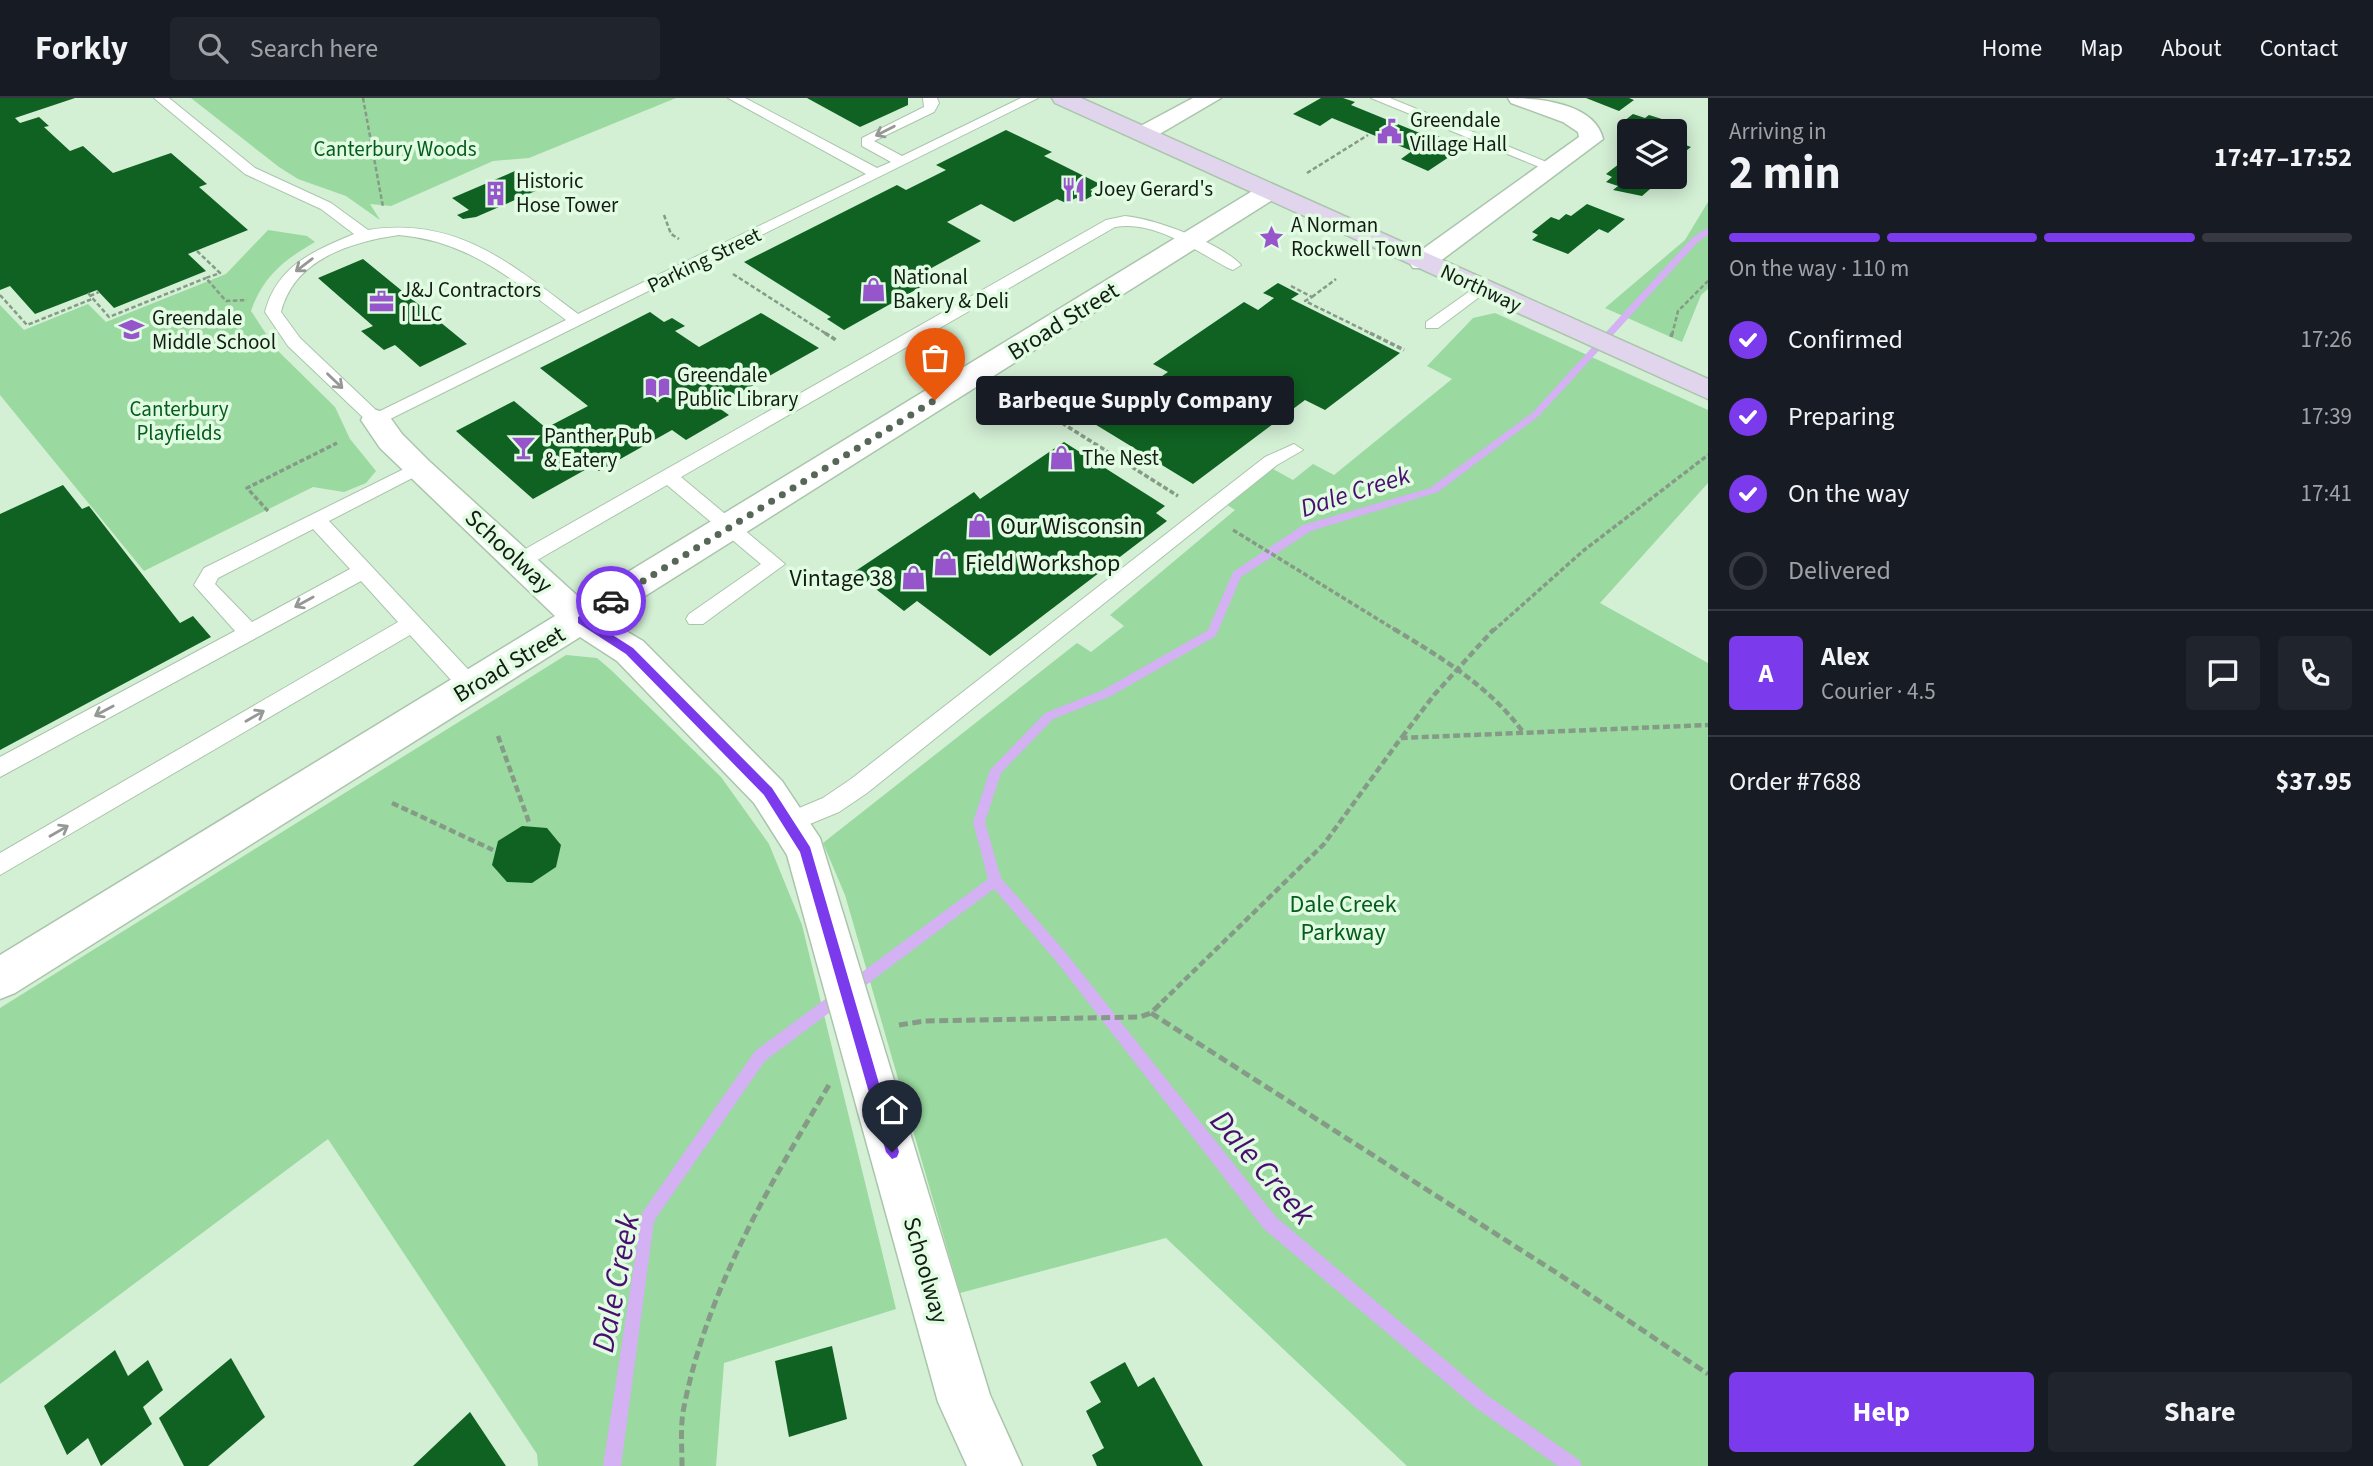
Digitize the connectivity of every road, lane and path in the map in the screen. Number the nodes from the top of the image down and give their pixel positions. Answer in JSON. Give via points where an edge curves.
{"nodes":[{"id":1,"x":161,"y":98,"type":"edge"},
{"id":2,"x":363,"y":98,"type":"edge"},
{"id":3,"x":735,"y":98,"type":"edge"},
{"id":4,"x":930,"y":98,"type":"edge"},
{"id":5,"x":1031,"y":98,"type":"edge"},
{"id":6,"x":1063,"y":98,"type":"edge"},
{"id":7,"x":1210,"y":98,"type":"edge"},
{"id":8,"x":1378,"y":98,"type":"edge"},
{"id":9,"x":1519,"y":98,"type":"edge"},
{"id":10,"x":1143,"y":134,"type":"junction"},
{"id":11,"x":1368,"y":135,"type":"dead end"},
{"id":12,"x":902,"y":162,"type":"junction"},
{"id":13,"x":1554,"y":168,"type":"junction"},
{"id":14,"x":877,"y":174,"type":"junction"},
{"id":15,"x":1300,"y":177,"type":"dead end"},
{"id":16,"x":1268,"y":192,"type":"junction"},
{"id":17,"x":664,"y":215,"type":"dead end"},
{"id":18,"x":398,"y":230,"type":"junction"},
{"id":19,"x":365,"y":235,"type":"junction"},
{"id":20,"x":1188,"y":243,"type":"junction"},
{"id":21,"x":197,"y":251,"type":"dead end"},
{"id":22,"x":708,"y":258,"type":"junction"},
{"id":23,"x":1422,"y":262,"type":"junction"},
{"id":24,"x":1233,"y":265,"type":"dead end"},
{"id":25,"x":206,"y":278,"type":"junction"},
{"id":26,"x":1336,"y":279,"type":"dead end"},
{"id":27,"x":1708,"y":281,"type":"edge"},
{"id":28,"x":1291,"y":286,"type":"dead end"},
{"id":29,"x":1480,"y":289,"type":"junction"},
{"id":30,"x":99,"y":292,"type":"dead end"},
{"id":31,"x":0,"y":295,"type":"edge"},
{"id":32,"x":90,"y":296,"type":"junction"},
{"id":33,"x":1312,"y":297,"type":"junction"},
{"id":34,"x":248,"y":300,"type":"dead end"},
{"id":35,"x":578,"y":322,"type":"junction"},
{"id":36,"x":1432,"y":325,"type":"dead end"},
{"id":37,"x":1671,"y":338,"type":"dead end"},
{"id":38,"x":836,"y":340,"type":"dead end"},
{"id":39,"x":1404,"y":350,"type":"dead end"},
{"id":40,"x":981,"y":372,"type":"junction"},
{"id":41,"x":1054,"y":383,"type":"dead end"},
{"id":42,"x":1708,"y":390,"type":"edge"},
{"id":43,"x":1102,"y":412,"type":"dead end"},
{"id":44,"x":376,"y":420,"type":"junction"},
{"id":45,"x":337,"y":443,"type":"dead end"},
{"id":46,"x":1294,"y":450,"type":"dead end"},
{"id":47,"x":1708,"y":455,"type":"edge"},
{"id":48,"x":418,"y":468,"type":"junction"},
{"id":49,"x":669,"y":477,"type":"junction"},
{"id":50,"x":1214,"y":518,"type":"junction"},
{"id":51,"x":317,"y":521,"type":"junction"},
{"id":52,"x":731,"y":528,"type":"junction"},
{"id":53,"x":289,"y":535,"type":"junction"},
{"id":54,"x":520,"y":561,"type":"junction"},
{"id":55,"x":364,"y":570,"type":"junction"},
{"id":56,"x":696,"y":619,"type":"dead end"},
{"id":57,"x":581,"y":620,"type":"junction"},
{"id":58,"x":414,"y":623,"type":"junction"},
{"id":59,"x":250,"y":633,"type":"junction"},
{"id":60,"x":1456,"y":667,"type":"junction"},
{"id":61,"x":471,"y":687,"type":"junction"},
{"id":62,"x":1708,"y":725,"type":"edge"},
{"id":63,"x":1524,"y":732,"type":"junction"},
{"id":64,"x":498,"y":736,"type":"dead end"},
{"id":65,"x":1401,"y":738,"type":"junction"},
{"id":66,"x":0,"y":768,"type":"edge"},
{"id":67,"x":392,"y":803,"type":"dead end"},
{"id":68,"x":788,"y":823,"type":"junction"},
{"id":69,"x":530,"y":825,"type":"dead end"},
{"id":70,"x":493,"y":850,"type":"dead end"},
{"id":71,"x":0,"y":865,"type":"edge"},
{"id":72,"x":0,"y":979,"type":"edge"},
{"id":73,"x":1151,"y":1013,"type":"junction"},
{"id":74,"x":864,"y":1052,"type":"junction"},
{"id":75,"x":1708,"y":1374,"type":"edge"},
{"id":76,"x":682,"y":1466,"type":"edge"},
{"id":77,"x":995,"y":1466,"type":"edge"}],
"edges":[{"from":1,"to":19,"type":"lane","via":[[250,171],[326,206]]},
{"from":2,"to":18,"type":"path","via":[[383,208]]},
{"from":3,"to":14,"type":"lane"},
{"from":4,"to":12,"type":"lane","one_way":true,"via":[[929,109],[867,143]]},
{"from":5,"to":12,"type":"lane","name":"Parking Street"},
{"from":6,"to":10,"type":"street","name":"Northway"},
{"from":7,"to":10,"type":"street"},
{"from":8,"to":13,"type":"lane"},
{"from":9,"to":13,"type":"street","via":[[1571,117],[1589,129],[1591,139]]},
{"from":10,"to":16,"type":"street","name":"Northway"},
{"from":11,"to":15,"type":"path"},
{"from":12,"to":14,"type":"lane","name":"Parking Street"},
{"from":13,"to":23,"type":"street"},
{"from":14,"to":22,"type":"lane","name":"Parking Street"},
{"from":16,"to":20,"type":"street","name":"Broad Street"},
{"from":16,"to":23,"type":"street","name":"Northway"},
{"from":17,"to":22,"type":"path","via":[[671,234]]},
{"from":18,"to":19,"type":"lane"},
{"from":18,"to":35,"type":"lane","via":[[440,234],[470,244]]},
{"from":19,"to":44,"type":"lane","one_way":true,"via":[[303,263],[277,289],[273,312],[294,342]]},
{"from":20,"to":24,"type":"lane"},
{"from":20,"to":40,"type":"street","name":"Broad Street"},
{"from":20,"to":49,"type":"lane","via":[[1141,220],[1111,223]]},
{"from":21,"to":25,"type":"path","via":[[220,273]]},
{"from":22,"to":35,"type":"lane","name":"Parking Street"},
{"from":22,"to":38,"type":"path"},
{"from":23,"to":29,"type":"street","name":"Northway"},
{"from":25,"to":32,"type":"path","via":[[109,317]]},
{"from":25,"to":34,"type":"path","via":[[226,301]]},
{"from":26,"to":33,"type":"path"},
{"from":27,"to":37,"type":"path","via":[[1678,311]]},
{"from":28,"to":33,"type":"path"},
{"from":29,"to":36,"type":"lane"},
{"from":29,"to":42,"type":"street","name":"Northway"},
{"from":30,"to":32,"type":"path"},
{"from":31,"to":32,"type":"path","via":[[27,325]]},
{"from":33,"to":39,"type":"path","via":[[1305,301]]},
{"from":35,"to":44,"type":"lane","name":"Parking Street"},
{"from":40,"to":50,"type":"path"},
{"from":40,"to":52,"type":"street","name":"Broad Street"},
{"from":41,"to":43,"type":"path"},
{"from":44,"to":48,"type":"street","name":"Schoolway"},
{"from":45,"to":53,"type":"path","via":[[247,488]]},
{"from":46,"to":50,"type":"lane","via":[[1271,461]]},
{"from":47,"to":60,"type":"path","via":[[1561,566]]},
{"from":48,"to":51,"type":"lane"},
{"from":48,"to":54,"type":"street","name":"Schoolway"},
{"from":49,"to":52,"type":"lane"},
{"from":49,"to":54,"type":"lane"},
{"from":50,"to":60,"type":"path"},
{"from":50,"to":68,"type":"lane","via":[[859,786],[831,805]]},
{"from":51,"to":53,"type":"lane"},
{"from":51,"to":55,"type":"lane"},
{"from":52,"to":56,"type":"lane","via":[[775,564]]},
{"from":52,"to":57,"type":"street","name":"Broad Street"},
{"from":53,"to":59,"type":"lane","via":[[205,579],[204,585]]},
{"from":54,"to":57,"type":"street","name":"Schoolway"},
{"from":55,"to":58,"type":"lane"},
{"from":55,"to":59,"type":"lane","one_way":true},
{"from":57,"to":61,"type":"street","name":"Broad Street"},
{"from":57,"to":68,"type":"street","name":"Schoolway","via":[[630,651],[768,792]]},
{"from":58,"to":61,"type":"lane"},
{"from":71,"to":58,"type":"lane","one_way":true},
{"from":59,"to":66,"type":"lane","one_way":true},
{"from":60,"to":63,"type":"path","via":[[1501,705]]},
{"from":60,"to":65,"type":"path"},
{"from":61,"to":72,"type":"street","name":"Broad Street"},
{"from":62,"to":63,"type":"path"},
{"from":63,"to":65,"type":"path"},
{"from":64,"to":69,"type":"path"},
{"from":65,"to":73,"type":"path","via":[[1324,844]]},
{"from":67,"to":70,"type":"path"},
{"from":68,"to":74,"type":"street","name":"Schoolway","via":[[806,850]]},
{"from":73,"to":74,"type":"path","via":[[1140,1017],[925,1021],[894,1026]]},
{"from":73,"to":75,"type":"path"},
{"from":74,"to":76,"type":"path","via":[[823,1091],[755,1211],[706,1326],[684,1409]]},
{"from":74,"to":77,"type":"street","name":"Schoolway","via":[[965,1402]]}]}
